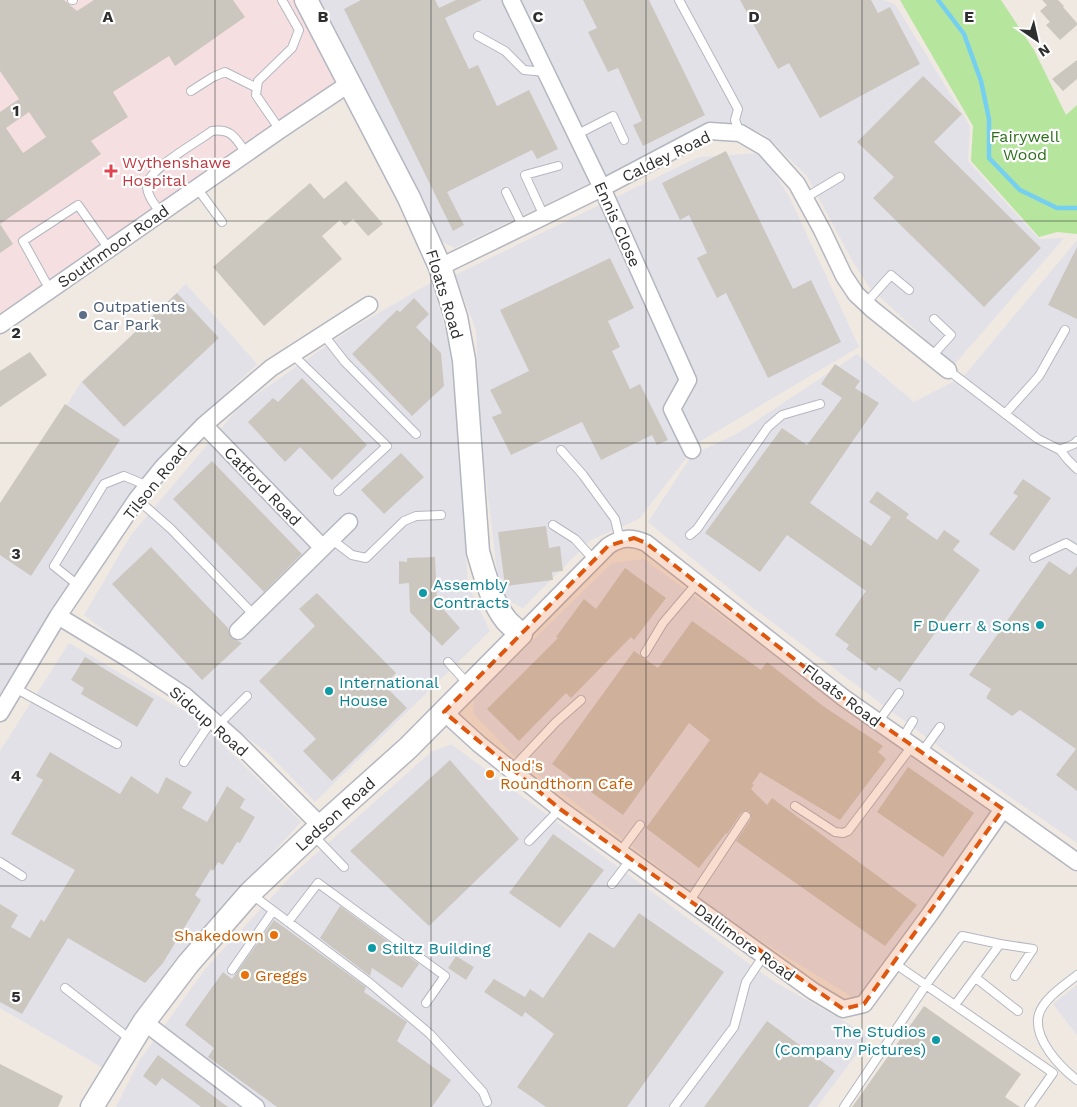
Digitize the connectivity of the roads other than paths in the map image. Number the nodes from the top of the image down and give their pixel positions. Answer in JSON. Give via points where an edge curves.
{"nodes":[{"id":1,"x":282,"y":0,"type":"edge"},
{"id":2,"x":306,"y":0,"type":"edge"},
{"id":3,"x":511,"y":0,"type":"edge"},
{"id":4,"x":678,"y":0,"type":"edge"},
{"id":5,"x":478,"y":36,"type":"dead end"},
{"id":6,"x":546,"y":72,"type":"junction"},
{"id":7,"x":350,"y":83,"type":"junction"},
{"id":8,"x":257,"y":88,"type":"junction"},
{"id":9,"x":191,"y":91,"type":"dead end"},
{"id":10,"x":280,"y":130,"type":"junction"},
{"id":11,"x":740,"y":133,"type":"junction"},
{"id":12,"x":576,"y":135,"type":"junction"},
{"id":13,"x":624,"y":140,"type":"dead end"},
{"id":14,"x":247,"y":154,"type":"junction"},
{"id":15,"x":558,"y":166,"type":"dead end"},
{"id":16,"x":840,"y":177,"type":"dead end"},
{"id":17,"x":197,"y":188,"type":"junction"},
{"id":18,"x":602,"y":188,"type":"junction"},
{"id":19,"x":506,"y":192,"type":"dead end"},
{"id":20,"x":805,"y":198,"type":"junction"},
{"id":21,"x":160,"y":213,"type":"junction"},
{"id":22,"x":544,"y":216,"type":"junction"},
{"id":23,"x":222,"y":222,"type":"dead end"},
{"id":24,"x":523,"y":227,"type":"junction"},
{"id":25,"x":109,"y":250,"type":"junction"},
{"id":26,"x":440,"y":267,"type":"junction"},
{"id":27,"x":50,"y":290,"type":"junction"},
{"id":28,"x":909,"y":290,"type":"dead end"},
{"id":29,"x":866,"y":303,"type":"junction"},
{"id":30,"x":369,"y":305,"type":"dead end"},
{"id":31,"x":934,"y":319,"type":"dead end"},
{"id":32,"x":0,"y":325,"type":"edge"},
{"id":33,"x":1065,"y":330,"type":"dead end"},
{"id":34,"x":323,"y":334,"type":"junction"},
{"id":35,"x":292,"y":354,"type":"junction"},
{"id":36,"x":931,"y":357,"type":"junction"},
{"id":37,"x":948,"y":370,"type":"joint"},
{"id":38,"x":820,"y":404,"type":"dead end"},
{"id":39,"x":1005,"y":414,"type":"junction"},
{"id":40,"x":204,"y":425,"type":"junction"},
{"id":41,"x":416,"y":434,"type":"dead end"},
{"id":42,"x":1077,"y":441,"type":"edge"},
{"id":43,"x":561,"y":450,"type":"dead end"},
{"id":44,"x":692,"y":450,"type":"dead end"},
{"id":45,"x":1060,"y":450,"type":"junction"},
{"id":46,"x":1077,"y":469,"type":"edge"},
{"id":47,"x":148,"y":486,"type":"junction"},
{"id":48,"x":338,"y":491,"type":"dead end"},
{"id":49,"x":138,"y":499,"type":"junction"},
{"id":50,"x":441,"y":515,"type":"dead end"},
{"id":51,"x":349,"y":522,"type":"dead end"},
{"id":52,"x":553,"y":525,"type":"dead end"},
{"id":53,"x":690,"y":535,"type":"dead end"},
{"id":54,"x":327,"y":543,"type":"junction"},
{"id":55,"x":614,"y":543,"type":"junction"},
{"id":56,"x":1077,"y":550,"type":"edge"},
{"id":57,"x":1034,"y":558,"type":"dead end"},
{"id":58,"x":594,"y":560,"type":"junction"},
{"id":59,"x":697,"y":583,"type":"junction"},
{"id":60,"x":78,"y":586,"type":"junction"},
{"id":61,"x":254,"y":615,"type":"junction"},
{"id":62,"x":58,"y":616,"type":"junction"},
{"id":63,"x":238,"y":631,"type":"dead end"},
{"id":64,"x":521,"y":634,"type":"junction"},
{"id":65,"x":645,"y":653,"type":"dead end"},
{"id":66,"x":448,"y":662,"type":"dead end"},
{"id":67,"x":469,"y":685,"type":"junction"},
{"id":68,"x":15,"y":688,"type":"junction"},
{"id":69,"x":899,"y":693,"type":"dead end"},
{"id":70,"x":247,"y":696,"type":"dead end"},
{"id":71,"x":581,"y":700,"type":"dead end"},
{"id":72,"x":444,"y":712,"type":"junction"},
{"id":73,"x":0,"y":713,"type":"edge"},
{"id":74,"x":913,"y":721,"type":"dead end"},
{"id":75,"x":878,"y":722,"type":"junction"},
{"id":76,"x":214,"y":723,"type":"junction"},
{"id":77,"x":940,"y":726,"type":"dead end"},
{"id":78,"x":117,"y":744,"type":"dead end"},
{"id":79,"x":912,"y":746,"type":"junction"},
{"id":80,"x":184,"y":762,"type":"dead end"},
{"id":81,"x":511,"y":770,"type":"junction"},
{"id":82,"x":796,"y":806,"type":"dead end"},
{"id":83,"x":560,"y":809,"type":"junction"},
{"id":84,"x":1003,"y":809,"type":"junction"},
{"id":85,"x":746,"y":816,"type":"dead end"},
{"id":86,"x":640,"y":825,"type":"dead end"},
{"id":87,"x":316,"y":830,"type":"junction"},
{"id":88,"x":529,"y":841,"type":"dead end"},
{"id":89,"x":626,"y":856,"type":"junction"},
{"id":90,"x":0,"y":862,"type":"edge"},
{"id":91,"x":1077,"y":862,"type":"edge"},
{"id":92,"x":344,"y":867,"type":"dead end"},
{"id":93,"x":22,"y":876,"type":"dead end"},
{"id":94,"x":612,"y":884,"type":"dead end"},
{"id":95,"x":250,"y":893,"type":"junction"},
{"id":96,"x":689,"y":902,"type":"junction"},
{"id":97,"x":274,"y":911,"type":"junction"},
{"id":98,"x":288,"y":922,"type":"junction"},
{"id":99,"x":1000,"y":944,"type":"junction"},
{"id":100,"x":764,"y":955,"type":"junction"},
{"id":101,"x":894,"y":963,"type":"junction"},
{"id":102,"x":232,"y":970,"type":"dead end"},
{"id":103,"x":1077,"y":975,"type":"edge"},
{"id":104,"x":1015,"y":976,"type":"dead end"},
{"id":105,"x":976,"y":978,"type":"junction"},
{"id":106,"x":926,"y":985,"type":"junction"},
{"id":107,"x":65,"y":988,"type":"dead end"},
{"id":108,"x":426,"y":1003,"type":"dead end"},
{"id":109,"x":955,"y":1005,"type":"junction"},
{"id":110,"x":1018,"y":1011,"type":"dead end"},
{"id":111,"x":138,"y":1032,"type":"junction"},
{"id":112,"x":1077,"y":1080,"type":"edge"},
{"id":113,"x":487,"y":1102,"type":"dead end"},
{"id":114,"x":92,"y":1107,"type":"edge"},
{"id":115,"x":256,"y":1107,"type":"edge"},
{"id":116,"x":674,"y":1107,"type":"edge"},
{"id":117,"x":844,"y":1107,"type":"edge"},
{"id":118,"x":1029,"y":1107,"type":"edge"}],
"edges":[{"from":1,"to":8,"type":"lane","via":[[298,30],[292,48],[258,81]]},
{"from":2,"to":7,"type":"street","name":"Floats Road"},
{"from":3,"to":6,"type":"street","name":"Ennis Close"},
{"from":4,"to":11,"type":"lane","via":[[738,110],[735,120]]},
{"from":5,"to":6,"type":"lane","via":[[505,51],[524,70]]},
{"from":6,"to":12,"type":"street","name":"Ennis Close"},
{"from":7,"to":10,"type":"street","name":"Southmoor Road"},
{"from":7,"to":26,"type":"street","name":"Floats Road"},
{"from":8,"to":9,"type":"lane","via":[[225,72]]},
{"from":8,"to":10,"type":"lane","via":[[256,95]]},
{"from":10,"to":14,"type":"street","name":"Southmoor Road"},
{"from":11,"to":18,"type":"street","name":"Caldey Road","via":[[710,131]]},
{"from":11,"to":20,"type":"street","name":"Caldey Road","via":[[764,147],[797,184]]},
{"from":12,"to":13,"type":"lane","via":[[613,116]]},
{"from":12,"to":18,"type":"street","name":"Ennis Close"},
{"from":14,"to":17,"type":"street","name":"Southmoor Road"},
{"from":14,"to":21,"type":"lane","via":[[230,132],[223,129],[212,131],[150,177],[147,184],[149,194]]},
{"from":15,"to":22,"type":"lane","via":[[525,175]]},
{"from":16,"to":20,"type":"lane"},
{"from":17,"to":21,"type":"street","name":"Southmoor Road"},
{"from":17,"to":23,"type":"lane"},
{"from":18,"to":22,"type":"street","name":"Caldey Road"},
{"from":18,"to":44,"type":"street","name":"Ennis Close","via":[[688,380],[672,409]]},
{"from":19,"to":24,"type":"lane"},
{"from":20,"to":29,"type":"street","name":"Caldey Road","via":[[844,276]]},
{"from":21,"to":25,"type":"street","name":"Southmoor Road"},
{"from":22,"to":24,"type":"street","name":"Caldey Road"},
{"from":24,"to":26,"type":"street","name":"Caldey Road"},
{"from":25,"to":27,"type":"street","name":"Southmoor Road"},
{"from":25,"to":27,"type":"lane","via":[[78,205],[23,241]]},
{"from":26,"to":64,"type":"street","name":"Floats Road","via":[[456,317],[464,360],[478,552],[495,601],[506,620]]},
{"from":27,"to":32,"type":"street","name":"Southmoor Road"},
{"from":28,"to":29,"type":"lane","via":[[892,275]]},
{"from":29,"to":36,"type":"street","name":"Caldey Road"},
{"from":30,"to":34,"type":"street","name":"Tilson Road"},
{"from":31,"to":36,"type":"lane","via":[[951,335]]},
{"from":33,"to":39,"type":"lane","via":[[1039,376]]},
{"from":34,"to":35,"type":"street","name":"Tilson Road"},
{"from":34,"to":41,"type":"lane","via":[[345,362]]},
{"from":35,"to":40,"type":"street","name":"Tilson Road"},
{"from":35,"to":48,"type":"lane","via":[[387,446]]},
{"from":36,"to":37,"type":"street","name":"Caldey Road"},
{"from":37,"to":39,"type":"lane"},
{"from":38,"to":53,"type":"lane","via":[[782,415],[768,427]]},
{"from":39,"to":45,"type":"lane","via":[[1038,439]]},
{"from":40,"to":47,"type":"street","name":"Tilson Road"},
{"from":40,"to":54,"type":"street","name":"Catford Road"},
{"from":42,"to":45,"type":"lane"},
{"from":43,"to":55,"type":"lane","via":[[615,520]]},
{"from":45,"to":46,"type":"lane"},
{"from":47,"to":49,"type":"street","name":"Tilson Road"},
{"from":47,"to":60,"type":"lane","via":[[124,476],[104,484],[54,566]]},
{"from":49,"to":60,"type":"street","name":"Tilson Road"},
{"from":49,"to":61,"type":"lane"},
{"from":50,"to":54,"type":"lane","via":[[416,516],[404,521],[366,558]]},
{"from":51,"to":54,"type":"street"},
{"from":52,"to":58,"type":"lane","via":[[575,539]]},
{"from":54,"to":61,"type":"street"},
{"from":55,"to":58,"type":"street","name":"Ledson Road"},
{"from":55,"to":59,"type":"street","name":"Floats Road","via":[[634,538],[646,543]]},
{"from":56,"to":57,"type":"lane","via":[[1066,543]]},
{"from":58,"to":64,"type":"street","name":"Ledson Road"},
{"from":59,"to":65,"type":"lane","via":[[663,623]]},
{"from":59,"to":75,"type":"street","name":"Floats Road"},
{"from":60,"to":62,"type":"street","name":"Tilson Road"},
{"from":61,"to":63,"type":"street"},
{"from":62,"to":68,"type":"street","name":"Tilson Road"},
{"from":62,"to":76,"type":"street","name":"Sidcup Road","via":[[185,696]]},
{"from":64,"to":67,"type":"street","name":"Ledson Road"},
{"from":66,"to":67,"type":"lane"},
{"from":67,"to":72,"type":"street","name":"Ledson Road"},
{"from":68,"to":73,"type":"street","name":"Tilson Road"},
{"from":68,"to":78,"type":"lane"},
{"from":69,"to":75,"type":"lane"},
{"from":70,"to":76,"type":"lane"},
{"from":71,"to":81,"type":"lane"},
{"from":72,"to":81,"type":"street","name":"Dallimore Road"},
{"from":72,"to":87,"type":"street","name":"Ledson Road"},
{"from":74,"to":79,"type":"lane"},
{"from":75,"to":79,"type":"street","name":"Floats Road"},
{"from":76,"to":80,"type":"lane"},
{"from":76,"to":87,"type":"street","name":"Sidcup Road"},
{"from":77,"to":79,"type":"lane"},
{"from":79,"to":82,"type":"lane","via":[[848,831],[835,832]]},
{"from":79,"to":84,"type":"street","name":"Floats Road"},
{"from":81,"to":83,"type":"street","name":"Dallimore Road"},
{"from":83,"to":88,"type":"lane"},
{"from":83,"to":89,"type":"street","name":"Dallimore Road"},
{"from":84,"to":91,"type":"street","name":"Floats Road"},
{"from":84,"to":101,"type":"street","name":"Dallimore Road"},
{"from":85,"to":96,"type":"lane"},
{"from":86,"to":89,"type":"lane"},
{"from":87,"to":92,"type":"lane"},
{"from":87,"to":95,"type":"street","name":"Ledson Road"},
{"from":89,"to":94,"type":"lane"},
{"from":89,"to":96,"type":"street","name":"Dallimore Road"},
{"from":90,"to":93,"type":"lane"},
{"from":95,"to":97,"type":"lane"},
{"from":95,"to":111,"type":"street","name":"Ledson Road","via":[[188,964]]},
{"from":96,"to":100,"type":"street","name":"Dallimore Road"},
{"from":97,"to":98,"type":"lane"},
{"from":97,"to":102,"type":"lane"},
{"from":98,"to":108,"type":"lane","via":[[318,884],[445,976]]},
{"from":98,"to":113,"type":"lane","via":[[371,984],[430,1034],[483,1092]]},
{"from":99,"to":104,"type":"lane","via":[[1033,949]]},
{"from":99,"to":105,"type":"lane"},
{"from":99,"to":106,"type":"lane","via":[[962,936]]},
{"from":100,"to":101,"type":"street","name":"Dallimore Road","via":[[843,1009],[864,1004]]},
{"from":100,"to":116,"type":"lane","via":[[746,982],[734,1027]]},
{"from":101,"to":106,"type":"lane"},
{"from":103,"to":112,"type":"lane","via":[[1051,996],[1039,1015],[1046,1047]]},
{"from":105,"to":109,"type":"lane"},
{"from":105,"to":110,"type":"lane"},
{"from":106,"to":109,"type":"lane"},
{"from":106,"to":117,"type":"lane"},
{"from":107,"to":111,"type":"lane"},
{"from":109,"to":118,"type":"lane","via":[[1052,1073]]},
{"from":111,"to":114,"type":"street","name":"Ledson Road"},
{"from":111,"to":115,"type":"street"}]}
